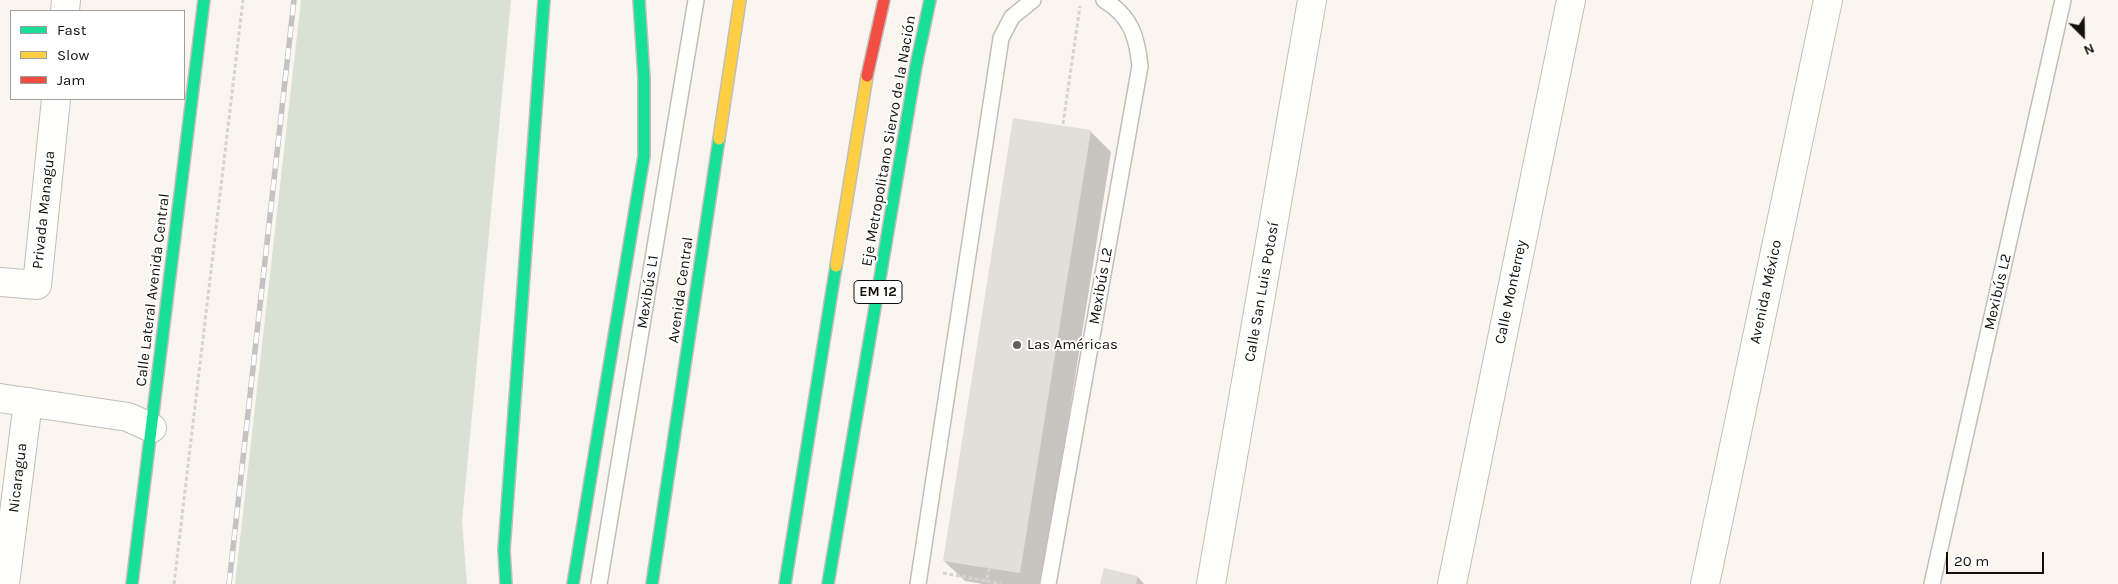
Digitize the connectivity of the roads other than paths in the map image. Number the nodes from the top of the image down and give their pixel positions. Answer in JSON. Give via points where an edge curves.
{"nodes":[{"id":1,"x":204,"y":0,"type":"edge"},
{"id":2,"x":544,"y":0,"type":"edge"},
{"id":3,"x":639,"y":0,"type":"edge"},
{"id":4,"x":696,"y":0,"type":"edge"},
{"id":5,"x":740,"y":0,"type":"edge"},
{"id":6,"x":884,"y":0,"type":"edge"},
{"id":7,"x":930,"y":0,"type":"edge"},
{"id":8,"x":1033,"y":0,"type":"edge"},
{"id":9,"x":1104,"y":0,"type":"edge"},
{"id":10,"x":1312,"y":0,"type":"edge"},
{"id":11,"x":1571,"y":0,"type":"edge"},
{"id":12,"x":1828,"y":0,"type":"edge"},
{"id":13,"x":2063,"y":0,"type":"edge"},
{"id":14,"x":56,"y":100,"type":"edge"},
{"id":15,"x":0,"y":282,"type":"edge"},
{"id":16,"x":0,"y":398,"type":"edge"},
{"id":17,"x":28,"y":402,"type":"junction"},
{"id":18,"x":152,"y":428,"type":"junction"},
{"id":19,"x":919,"y":577,"type":"edge"},
{"id":20,"x":5,"y":584,"type":"edge"},
{"id":21,"x":132,"y":584,"type":"edge"},
{"id":22,"x":506,"y":584,"type":"edge"},
{"id":23,"x":572,"y":584,"type":"edge"},
{"id":24,"x":599,"y":584,"type":"edge"},
{"id":25,"x":652,"y":584,"type":"edge"},
{"id":26,"x":784,"y":584,"type":"edge"},
{"id":27,"x":828,"y":584,"type":"edge"},
{"id":28,"x":1048,"y":584,"type":"edge"},
{"id":29,"x":1211,"y":584,"type":"edge"},
{"id":30,"x":1452,"y":584,"type":"edge"},
{"id":31,"x":1704,"y":584,"type":"edge"},
{"id":32,"x":1932,"y":584,"type":"edge"}],
"edges":[{"from":1,"to":18,"type":"main road","name":"Calle Lateral Avenida Central"},
{"from":2,"to":22,"type":"main road","via":[[504,550]]},
{"from":3,"to":23,"type":"main road","via":[[645,64],[644,156]]},
{"from":4,"to":24,"type":"lane","name":"Mexibús L1"},
{"from":5,"to":25,"type":"main road","name":"Avenida Central"},
{"from":6,"to":26,"type":"main road","name":"Eje Metropolitano Siervo de la Nación","number":"EM 12","via":[[870,58]]},
{"from":7,"to":27,"type":"main road","name":"Eje Metropolitano Siervo de la Nación","number":"EM 12","via":[[914,75]]},
{"from":8,"to":19,"type":"lane","via":[[1012,17],[1000,38]]},
{"from":9,"to":28,"type":"lane","name":"Mexibús L2","via":[[1129,23],[1138,44],[1140,66]]},
{"from":10,"to":29,"type":"street","name":"Calle San Luis Potosí"},
{"from":11,"to":30,"type":"street","name":"Calle Monterrey"},
{"from":12,"to":31,"type":"street","name":"Avenida México"},
{"from":13,"to":32,"type":"lane","name":"Mexibús L2"},
{"from":14,"to":15,"type":"street","name":"Privada Managua","via":[[37,285]]},
{"from":16,"to":17,"type":"street"},
{"from":17,"to":18,"type":"street","via":[[128,417]]},
{"from":17,"to":20,"type":"street","name":"Nicaragua"},
{"from":18,"to":21,"type":"main road","name":"Calle Lateral Avenida Central"}]}
